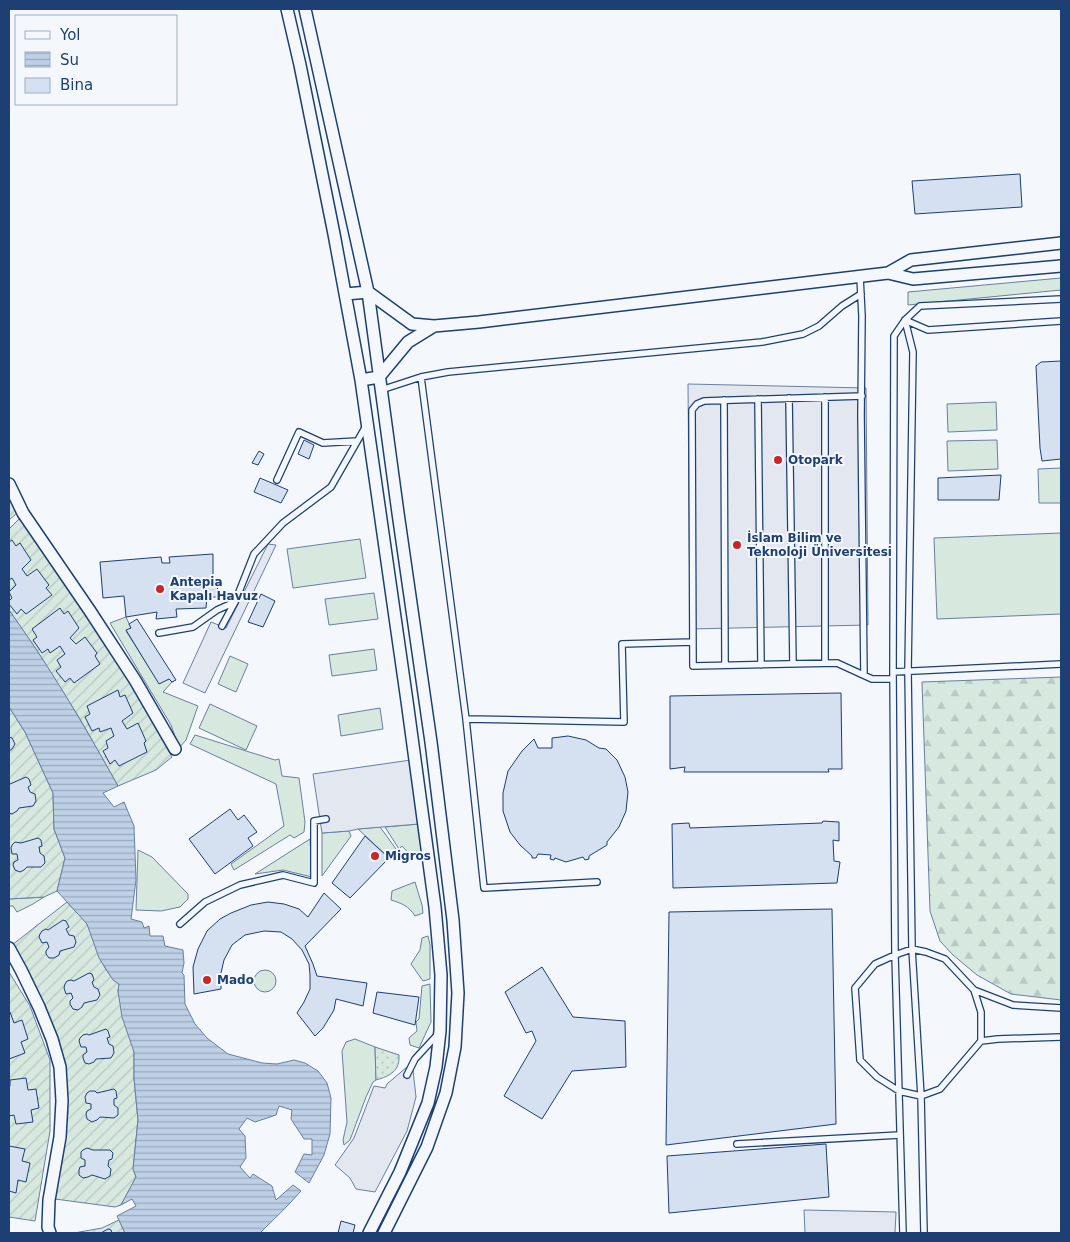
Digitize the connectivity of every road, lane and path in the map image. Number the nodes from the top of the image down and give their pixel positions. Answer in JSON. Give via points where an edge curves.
{"nodes":[{"id":1,"x":287,"y":9,"type":"edge"},
{"id":2,"x":305,"y":9,"type":"edge"},
{"id":3,"x":1061,"y":243,"type":"edge"},
{"id":4,"x":1061,"y":266,"type":"edge"},
{"id":5,"x":888,"y":274,"type":"junction"},
{"id":6,"x":860,"y":277,"type":"junction"},
{"id":7,"x":368,"y":292,"type":"junction"},
{"id":8,"x":346,"y":294,"type":"junction"},
{"id":9,"x":861,"y":294,"type":"junction"},
{"id":10,"x":1061,"y":300,"type":"edge"},
{"id":11,"x":905,"y":320,"type":"junction"},
{"id":12,"x":1061,"y":321,"type":"edge"},
{"id":13,"x":434,"y":326,"type":"junction"},
{"id":14,"x":379,"y":377,"type":"junction"},
{"id":15,"x":421,"y":377,"type":"junction"},
{"id":16,"x":361,"y":380,"type":"junction"},
{"id":17,"x":381,"y":390,"type":"junction"},
{"id":18,"x":862,"y":396,"type":"junction"},
{"id":19,"x":825,"y":397,"type":"junction"},
{"id":20,"x":789,"y":398,"type":"junction"},
{"id":21,"x":758,"y":399,"type":"junction"},
{"id":22,"x":724,"y":400,"type":"junction"},
{"id":23,"x":368,"y":422,"type":"junction"},
{"id":24,"x":357,"y":441,"type":"junction"},
{"id":25,"x":277,"y":480,"type":"dead end"},
{"id":26,"x":9,"y":484,"type":"edge"},
{"id":27,"x":235,"y":602,"type":"junction"},
{"id":28,"x":222,"y":626,"type":"dead end"},
{"id":29,"x":159,"y":633,"type":"dead end"},
{"id":30,"x":693,"y":642,"type":"junction"},
{"id":31,"x":793,"y":664,"type":"junction"},
{"id":32,"x":825,"y":664,"type":"junction"},
{"id":33,"x":1061,"y":664,"type":"edge"},
{"id":34,"x":725,"y":665,"type":"junction"},
{"id":35,"x":761,"y":665,"type":"junction"},
{"id":36,"x":908,"y":671,"type":"junction"},
{"id":37,"x":893,"y":672,"type":"junction"},
{"id":38,"x":864,"y":675,"type":"junction"},
{"id":39,"x":893,"y":680,"type":"junction"},
{"id":40,"x":466,"y":720,"type":"junction"},
{"id":41,"x":175,"y":749,"type":"dead end"},
{"id":42,"x":326,"y":818,"type":"dead end"},
{"id":43,"x":597,"y":882,"type":"dead end"},
{"id":44,"x":180,"y":924,"type":"dead end"},
{"id":45,"x":9,"y":948,"type":"edge"},
{"id":46,"x":912,"y":949,"type":"junction"},
{"id":47,"x":895,"y":955,"type":"junction"},
{"id":48,"x":974,"y":990,"type":"junction"},
{"id":49,"x":1061,"y":1008,"type":"edge"},
{"id":50,"x":440,"y":1031,"type":"junction"},
{"id":51,"x":1061,"y":1037,"type":"edge"},
{"id":52,"x":981,"y":1041,"type":"junction"},
{"id":53,"x":408,"y":1075,"type":"dead end"},
{"id":54,"x":899,"y":1090,"type":"junction"},
{"id":55,"x":921,"y":1096,"type":"junction"},
{"id":56,"x":900,"y":1135,"type":"junction"},
{"id":57,"x":737,"y":1144,"type":"dead end"},
{"id":58,"x":50,"y":1233,"type":"edge"},
{"id":59,"x":369,"y":1233,"type":"edge"},
{"id":60,"x":384,"y":1233,"type":"edge"},
{"id":61,"x":903,"y":1233,"type":"edge"},
{"id":62,"x":924,"y":1233,"type":"edge"}],
"edges":[{"from":1,"to":8,"type":"street"},
{"from":2,"to":7,"type":"street"},
{"from":3,"to":5,"type":"street","via":[[912,260]]},
{"from":4,"to":5,"type":"street","via":[[912,278]]},
{"from":5,"to":6,"type":"street"},
{"from":6,"to":9,"type":"lane"},
{"from":6,"to":13,"type":"street"},
{"from":7,"to":8,"type":"street"},
{"from":7,"to":13,"type":"street","via":[[412,324]]},
{"from":7,"to":14,"type":"street"},
{"from":8,"to":16,"type":"street"},
{"from":9,"to":15,"type":"lane","via":[[804,334],[762,342]]},
{"from":9,"to":18,"type":"lane"},
{"from":10,"to":11,"type":"lane","via":[[920,306]]},
{"from":11,"to":12,"type":"lane","via":[[928,330]]},
{"from":11,"to":36,"type":"lane","via":[[913,352]]},
{"from":11,"to":37,"type":"lane","via":[[894,336]]},
{"from":13,"to":14,"type":"street","via":[[408,342]]},
{"from":14,"to":16,"type":"street"},
{"from":14,"to":17,"type":"street"},
{"from":15,"to":17,"type":"lane"},
{"from":15,"to":40,"type":"lane"},
{"from":16,"to":23,"type":"street"},
{"from":17,"to":60,"type":"street","via":[[431,742],[453,920],[458,993],[455,1047],[446,1094],[427,1146]]},
{"from":18,"to":19,"type":"lane"},
{"from":18,"to":38,"type":"lane"},
{"from":19,"to":20,"type":"lane"},
{"from":19,"to":32,"type":"lane"},
{"from":20,"to":21,"type":"lane"},
{"from":20,"to":31,"type":"lane"},
{"from":21,"to":22,"type":"lane"},
{"from":21,"to":35,"type":"lane"},
{"from":22,"to":30,"type":"lane","via":[[704,400],[692,410]]},
{"from":22,"to":34,"type":"lane"},
{"from":23,"to":24,"type":"lane"},
{"from":23,"to":50,"type":"street","via":[[435,907],[441,975]]},
{"from":24,"to":25,"type":"lane","via":[[323,443],[299,432]]},
{"from":24,"to":27,"type":"lane","via":[[331,487],[283,524],[254,554]]},
{"from":26,"to":41,"type":"street","via":[[23,513],[130,673]]},
{"from":27,"to":28,"type":"lane"},
{"from":27,"to":29,"type":"lane","via":[[216,610],[193,627]]},
{"from":30,"to":34,"type":"lane","via":[[693,666]]},
{"from":30,"to":40,"type":"lane","via":[[622,644],[624,722]]},
{"from":31,"to":32,"type":"lane"},
{"from":31,"to":35,"type":"lane"},
{"from":32,"to":38,"type":"lane","via":[[837,663]]},
{"from":33,"to":36,"type":"lane"},
{"from":34,"to":35,"type":"lane"},
{"from":36,"to":37,"type":"lane"},
{"from":36,"to":46,"type":"lane"},
{"from":37,"to":39,"type":"lane"},
{"from":38,"to":39,"type":"lane","via":[[872,679]]},
{"from":39,"to":47,"type":"lane"},
{"from":40,"to":43,"type":"lane","via":[[484,888]]},
{"from":42,"to":44,"type":"lane","via":[[314,821],[314,883],[283,875],[240,885],[205,902]]},
{"from":45,"to":58,"type":"street","via":[[39,1007],[60,1067],[60,1137],[49,1200]]},
{"from":46,"to":47,"type":"lane"},
{"from":46,"to":48,"type":"lane","via":[[944,959]]},
{"from":46,"to":55,"type":"lane"},
{"from":47,"to":54,"type":"lane"},
{"from":47,"to":54,"type":"lane","via":[[875,964],[855,988],[860,1060],[877,1077]]},
{"from":48,"to":49,"type":"lane","via":[[1013,1005]]},
{"from":48,"to":52,"type":"lane","via":[[981,1012]]},
{"from":50,"to":53,"type":"lane","via":[[415,1059]]},
{"from":50,"to":59,"type":"street","via":[[428,1103],[400,1172]]},
{"from":51,"to":52,"type":"lane"},
{"from":52,"to":55,"type":"lane","via":[[940,1089]]},
{"from":54,"to":55,"type":"lane"},
{"from":54,"to":56,"type":"lane"},
{"from":55,"to":62,"type":"lane"},
{"from":56,"to":57,"type":"lane"},
{"from":56,"to":61,"type":"lane"}]}
